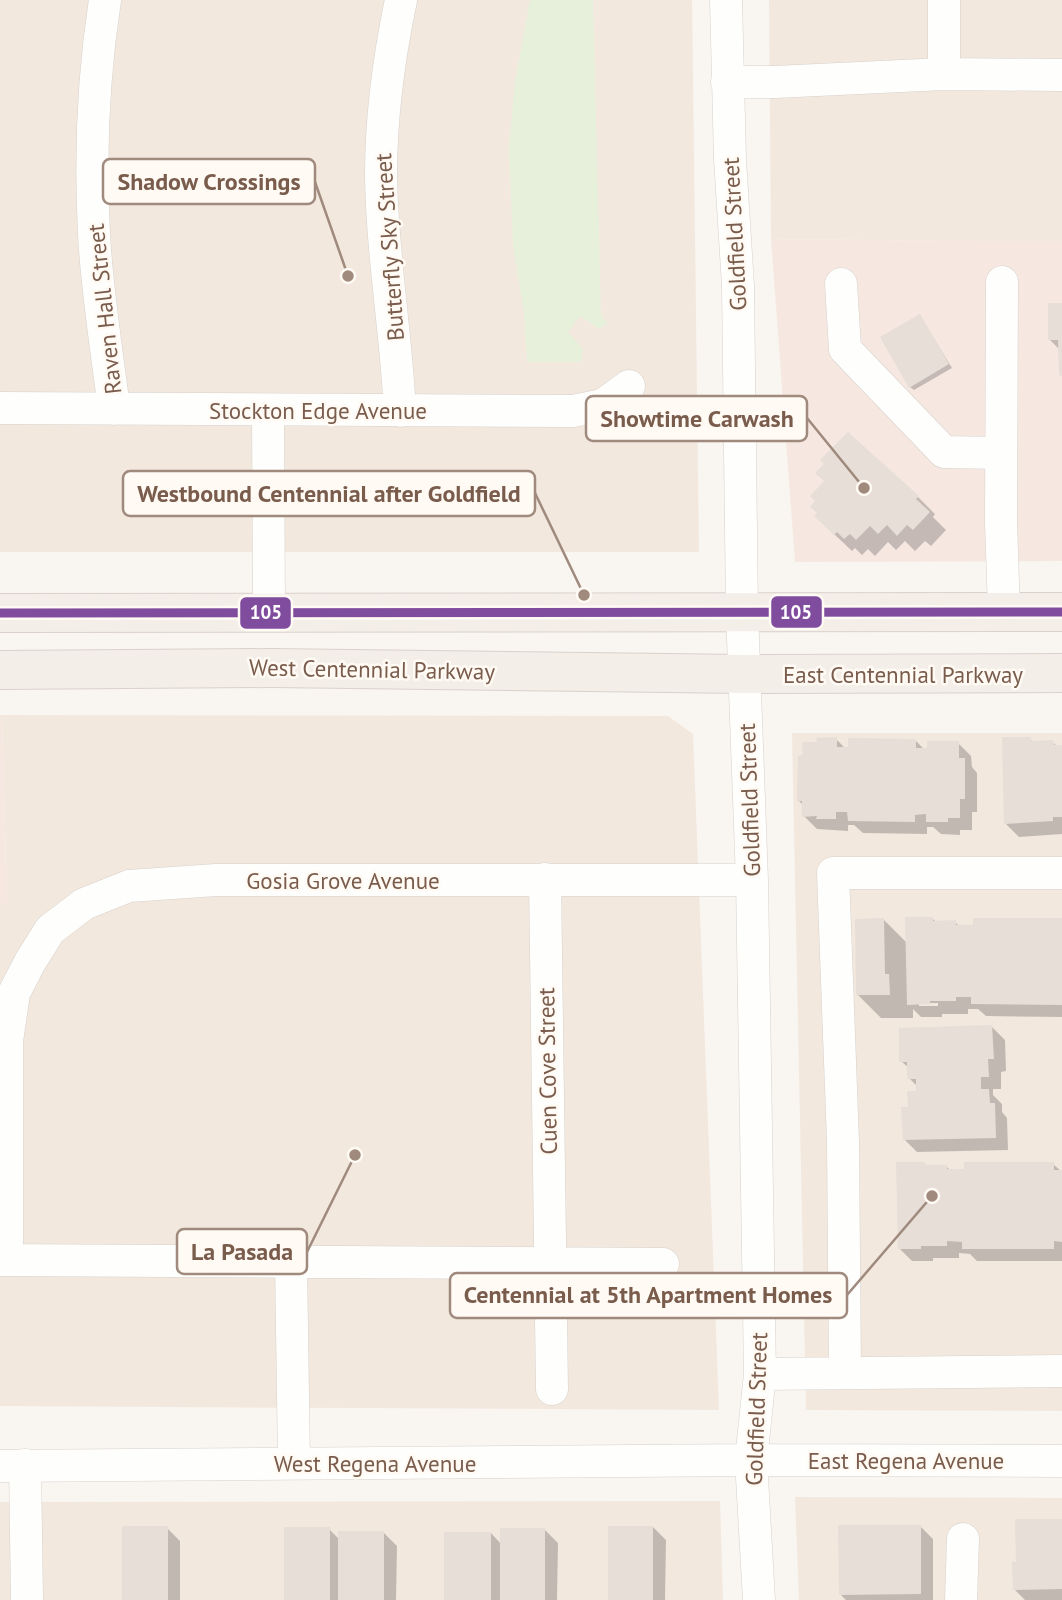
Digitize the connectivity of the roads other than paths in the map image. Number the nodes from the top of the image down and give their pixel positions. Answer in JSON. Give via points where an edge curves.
{"nodes":[{"id":1,"x":106,"y":0,"type":"edge"},
{"id":2,"x":401,"y":0,"type":"edge"},
{"id":3,"x":726,"y":0,"type":"edge"},
{"id":4,"x":944,"y":0,"type":"edge"},
{"id":5,"x":944,"y":74,"type":"junction"},
{"id":6,"x":1062,"y":75,"type":"edge"},
{"id":7,"x":727,"y":82,"type":"junction"},
{"id":8,"x":1002,"y":282,"type":"dead end"},
{"id":9,"x":841,"y":284,"type":"dead end"},
{"id":10,"x":629,"y":386,"type":"dead end"},
{"id":11,"x":0,"y":408,"type":"edge"},
{"id":12,"x":114,"y":410,"type":"junction"},
{"id":13,"x":268,"y":410,"type":"junction"},
{"id":14,"x":400,"y":411,"type":"junction"},
{"id":15,"x":1001,"y":453,"type":"junction"},
{"id":16,"x":742,"y":611,"type":"junction"},
{"id":17,"x":269,"y":612,"type":"junction"},
{"id":18,"x":1004,"y":612,"type":"junction"},
{"id":19,"x":1062,"y":612,"type":"edge"},
{"id":20,"x":0,"y":613,"type":"edge"},
{"id":21,"x":0,"y":670,"type":"edge"},
{"id":22,"x":1062,"y":673,"type":"edge"},
{"id":23,"x":745,"y":674,"type":"junction"},
{"id":24,"x":1062,"y":873,"type":"edge"},
{"id":25,"x":545,"y":880,"type":"junction"},
{"id":26,"x":752,"y":880,"type":"junction"},
{"id":27,"x":4,"y":1260,"type":"edge"},
{"id":28,"x":291,"y":1262,"type":"junction"},
{"id":29,"x":550,"y":1263,"type":"junction"},
{"id":30,"x":663,"y":1264,"type":"dead end"},
{"id":31,"x":1062,"y":1371,"type":"edge"},
{"id":32,"x":845,"y":1373,"type":"junction"},
{"id":33,"x":761,"y":1374,"type":"junction"},
{"id":34,"x":552,"y":1389,"type":"dead end"},
{"id":35,"x":751,"y":1460,"type":"junction"},
{"id":36,"x":1062,"y":1461,"type":"edge"},
{"id":37,"x":295,"y":1464,"type":"junction"},
{"id":38,"x":13,"y":1466,"type":"edge"},
{"id":39,"x":963,"y":1539,"type":"dead end"},
{"id":40,"x":14,"y":1562,"type":"edge"},
{"id":41,"x":27,"y":1600,"type":"edge"},
{"id":42,"x":759,"y":1600,"type":"edge"},
{"id":43,"x":961,"y":1600,"type":"edge"}],
"edges":[{"from":1,"to":12,"type":"street","name":"Raven Hall Street","via":[[95,82],[94,235]]},
{"from":2,"to":14,"type":"street","name":"Butterfly Sky Street","via":[[382,128],[381,177]]},
{"from":3,"to":7,"type":"street","name":"Goldfield Street"},
{"from":4,"to":5,"type":"street"},
{"from":5,"to":6,"type":"street"},
{"from":5,"to":7,"type":"street"},
{"from":7,"to":16,"type":"street","name":"Goldfield Street","via":[[738,286]]},
{"from":8,"to":15,"type":"street"},
{"from":9,"to":15,"type":"street","via":[[845,349],[944,452]]},
{"from":10,"to":14,"type":"street","name":"Stockton Edge Avenue","via":[[603,405],[573,411]]},
{"from":11,"to":12,"type":"street","name":"Stockton Edge Avenue"},
{"from":12,"to":13,"type":"street","name":"Stockton Edge Avenue"},
{"from":13,"to":14,"type":"street","name":"Stockton Edge Avenue"},
{"from":13,"to":17,"type":"street"},
{"from":15,"to":18,"type":"street"},
{"from":16,"to":17,"type":"main road"},
{"from":16,"to":18,"type":"main road"},
{"from":16,"to":23,"type":"street","name":"Goldfield Street"},
{"from":17,"to":20,"type":"main road"},
{"from":18,"to":19,"type":"main road"},
{"from":21,"to":23,"type":"main road","name":"West Centennial Parkway"},
{"from":22,"to":23,"type":"main road","name":"East Centennial Parkway"},
{"from":23,"to":26,"type":"street","name":"Goldfield Street"},
{"from":24,"to":32,"type":"street","via":[[833,873],[843,1143]]},
{"from":25,"to":26,"type":"street","name":"Gosia Grove Avenue"},
{"from":25,"to":27,"type":"street","name":"Gosia Grove Avenue","via":[[216,880],[129,886],[84,904],[50,930],[14,993],[7,1041]]},
{"from":25,"to":29,"type":"street","name":"Cuen Cove Street"},
{"from":26,"to":33,"type":"street","name":"Goldfield Street"},
{"from":27,"to":28,"type":"street"},
{"from":28,"to":29,"type":"street"},
{"from":28,"to":37,"type":"street"},
{"from":29,"to":30,"type":"street"},
{"from":29,"to":34,"type":"street","name":"Cuen Cove Street"},
{"from":31,"to":32,"type":"street"},
{"from":32,"to":33,"type":"street"},
{"from":33,"to":35,"type":"street","name":"Goldfield Street"},
{"from":35,"to":36,"type":"street","name":"East Regena Avenue"},
{"from":35,"to":37,"type":"street","name":"West Regena Avenue"},
{"from":35,"to":42,"type":"street","name":"Goldfield Street"},
{"from":37,"to":38,"type":"street","name":"West Regena Avenue"},
{"from":38,"to":40,"type":"street"},
{"from":39,"to":43,"type":"street"},
{"from":40,"to":41,"type":"street"}]}
